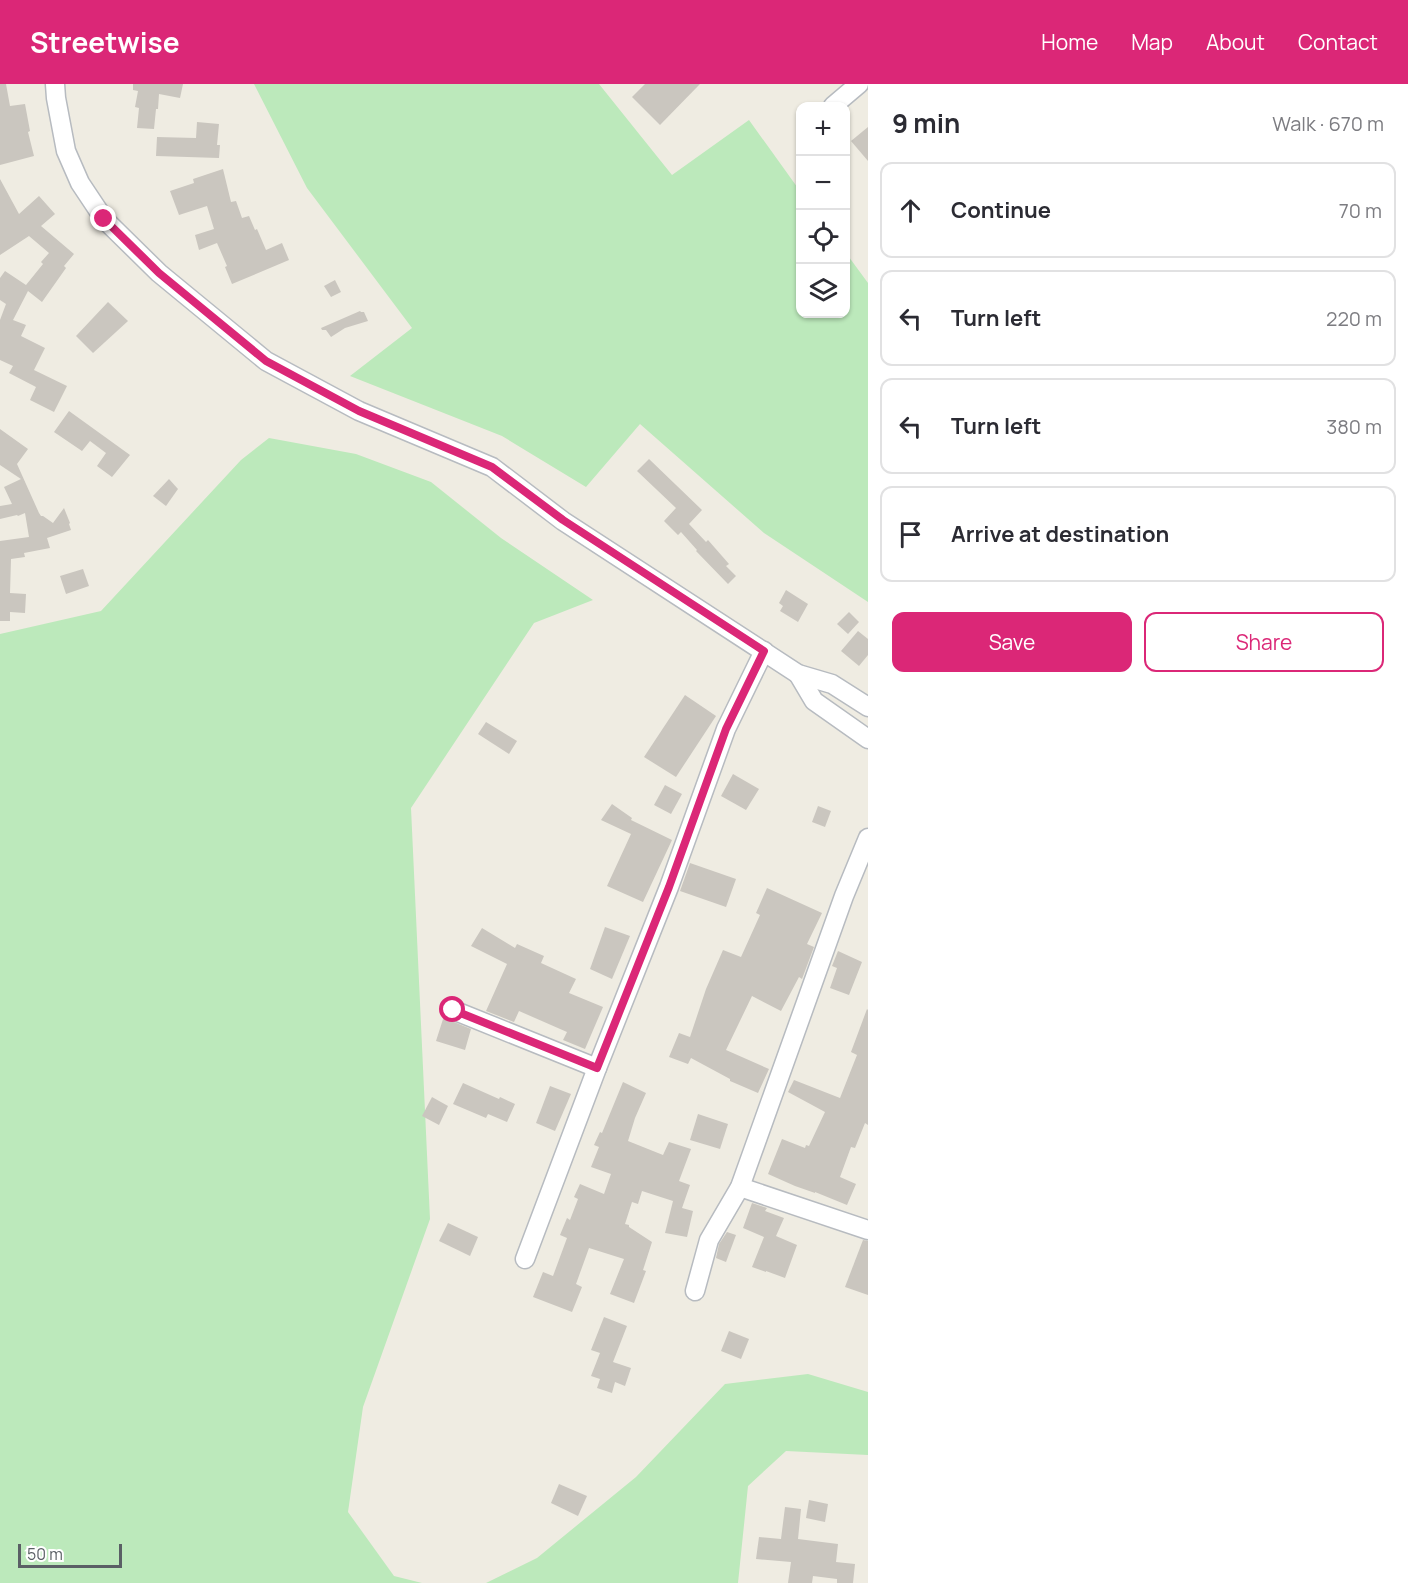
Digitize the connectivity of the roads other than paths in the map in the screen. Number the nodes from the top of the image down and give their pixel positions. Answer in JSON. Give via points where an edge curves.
{"nodes":[{"id":1,"x":55,"y":84,"type":"edge"},
{"id":2,"x":859,"y":84,"type":"edge"},
{"id":3,"x":838,"y":102,"type":"edge"},
{"id":4,"x":764,"y":651,"type":"junction"},
{"id":5,"x":798,"y":674,"type":"junction"},
{"id":6,"x":868,"y":707,"type":"edge"},
{"id":7,"x":868,"y":739,"type":"edge"},
{"id":8,"x":868,"y":838,"type":"edge"},
{"id":9,"x":453,"y":1010,"type":"dead end"},
{"id":10,"x":597,"y":1068,"type":"junction"},
{"id":11,"x":740,"y":1187,"type":"junction"},
{"id":12,"x":868,"y":1230,"type":"edge"},
{"id":13,"x":525,"y":1259,"type":"dead end"},
{"id":14,"x":695,"y":1291,"type":"dead end"}],
"edges":[{"from":1,"to":4,"type":"street","via":[[66,152],[80,183],[104,219],[159,273],[266,361],[359,411],[492,467],[563,520]]},
{"from":2,"to":3,"type":"street"},
{"from":4,"to":5,"type":"street"},
{"from":4,"to":10,"type":"street","via":[[726,729]]},
{"from":5,"to":6,"type":"street","via":[[832,684]]},
{"from":5,"to":7,"type":"street","via":[[813,701]]},
{"from":8,"to":11,"type":"street"},
{"from":9,"to":10,"type":"street"},
{"from":10,"to":13,"type":"street"},
{"from":11,"to":12,"type":"street"},
{"from":11,"to":14,"type":"street","via":[[709,1240]]}]}
